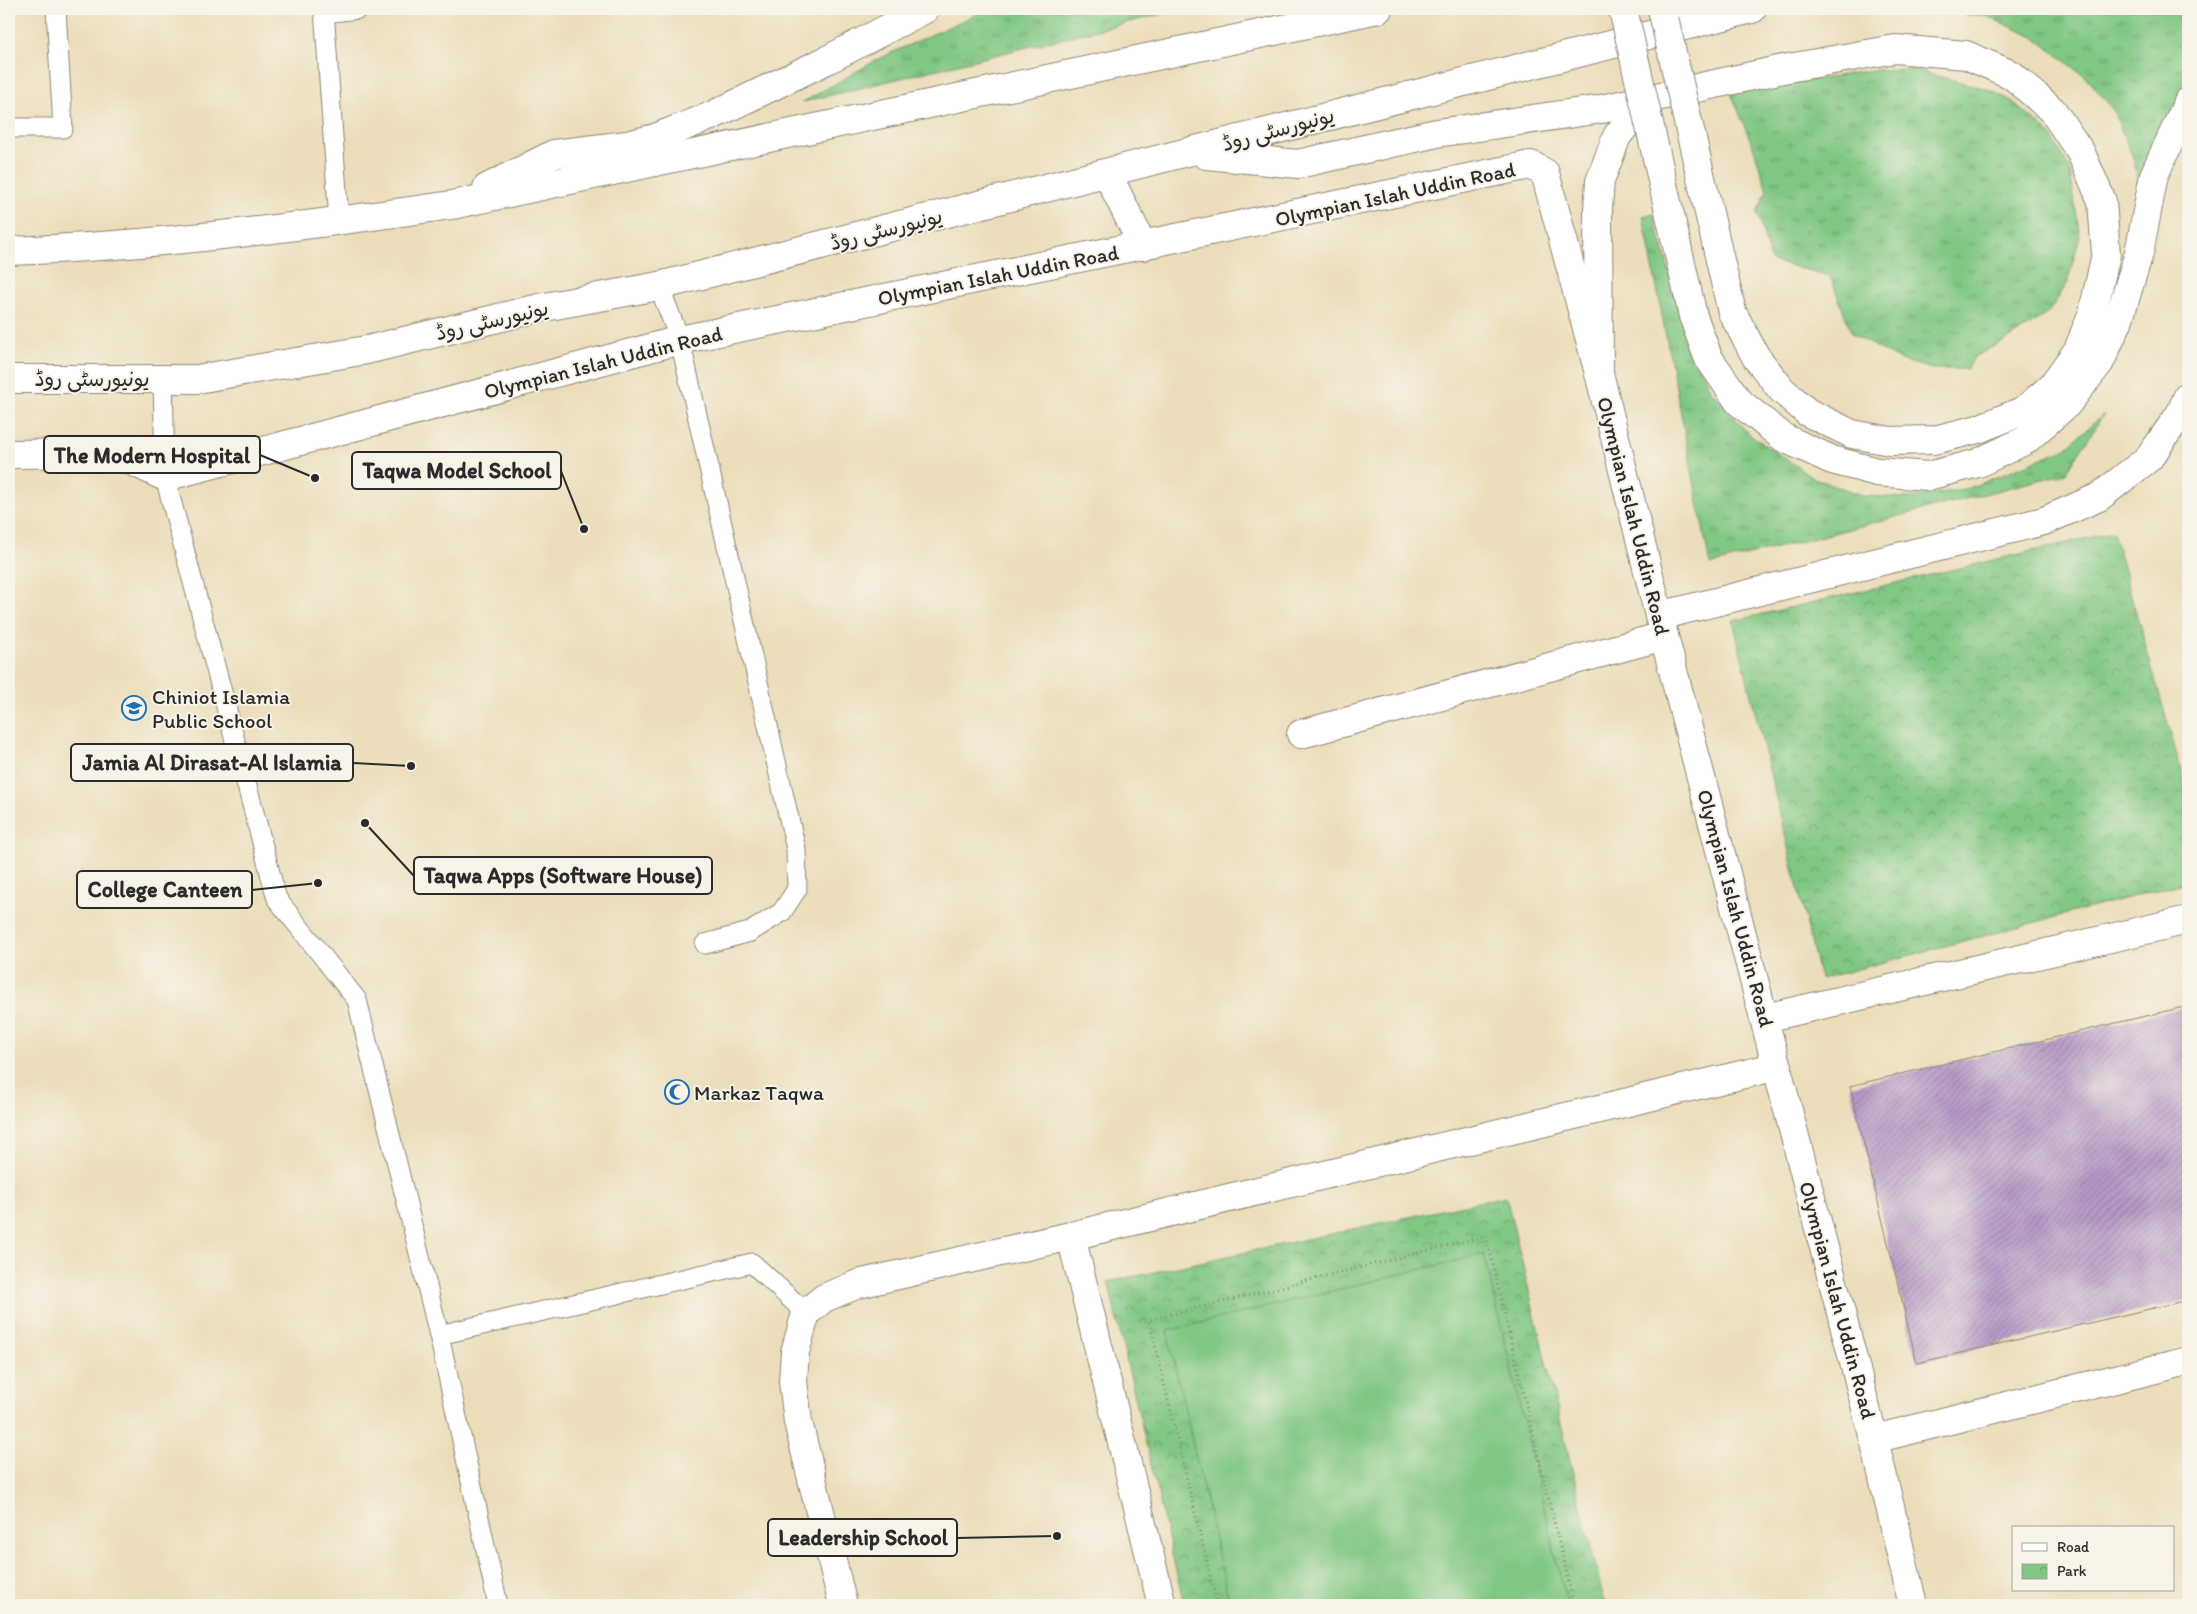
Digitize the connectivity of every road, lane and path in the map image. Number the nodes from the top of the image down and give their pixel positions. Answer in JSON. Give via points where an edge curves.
{"nodes":[{"id":1,"x":56,"y":9,"type":"edge"},
{"id":2,"x":358,"y":9,"type":"edge"},
{"id":3,"x":924,"y":9,"type":"edge"},
{"id":4,"x":1378,"y":9,"type":"edge"},
{"id":5,"x":1623,"y":9,"type":"edge"},
{"id":6,"x":1662,"y":9,"type":"edge"},
{"id":7,"x":1752,"y":9,"type":"edge"},
{"id":8,"x":324,"y":11,"type":"edge"},
{"id":9,"x":1649,"y":98,"type":"junction"},
{"id":10,"x":2188,"y":102,"type":"edge"},
{"id":11,"x":9,"y":128,"type":"edge"},
{"id":12,"x":1187,"y":153,"type":"junction"},
{"id":13,"x":1106,"y":173,"type":"junction"},
{"id":14,"x":452,"y":205,"type":"junction"},
{"id":15,"x":339,"y":221,"type":"junction"},
{"id":16,"x":1143,"y":246,"type":"junction"},
{"id":17,"x":9,"y":251,"type":"edge"},
{"id":18,"x":660,"y":286,"type":"junction"},
{"id":19,"x":680,"y":340,"type":"junction"},
{"id":20,"x":1599,"y":373,"type":"junction"},
{"id":21,"x":164,"y":378,"type":"junction"},
{"id":22,"x":9,"y":379,"type":"edge"},
{"id":23,"x":2188,"y":396,"type":"edge"},
{"id":24,"x":9,"y":454,"type":"edge"},
{"id":25,"x":165,"y":476,"type":"junction"},
{"id":26,"x":1661,"y":626,"type":"junction"},
{"id":27,"x":1301,"y":734,"type":"dead end"},
{"id":28,"x":2188,"y":920,"type":"edge"},
{"id":29,"x":705,"y":944,"type":"dead end"},
{"id":30,"x":1765,"y":1018,"type":"junction"},
{"id":31,"x":1778,"y":1066,"type":"junction"},
{"id":32,"x":1071,"y":1236,"type":"junction"},
{"id":33,"x":806,"y":1313,"type":"junction"},
{"id":34,"x":438,"y":1335,"type":"junction"},
{"id":35,"x":2188,"y":1361,"type":"edge"},
{"id":36,"x":1874,"y":1439,"type":"junction"},
{"id":37,"x":498,"y":1605,"type":"edge"},
{"id":38,"x":843,"y":1605,"type":"edge"},
{"id":39,"x":1162,"y":1605,"type":"edge"},
{"id":40,"x":1217,"y":1605,"type":"edge"},
{"id":41,"x":1574,"y":1605,"type":"edge"},
{"id":42,"x":1913,"y":1605,"type":"edge"}],
"edges":[{"from":1,"to":11,"type":"lane","via":[[63,128]]},
{"from":2,"to":8,"type":"lane"},
{"from":3,"to":14,"type":"main road","via":[[828,60],[703,119],[627,145],[554,154]]},
{"from":4,"to":14,"type":"main road"},
{"from":5,"to":10,"type":"main road","bridge":true,"via":[[1693,316],[1708,357],[1739,402],[1784,438],[1832,460],[1877,472],[1928,476],[1978,463],[2026,440],[2067,404],[2100,362],[2118,322],[2139,253],[2154,175]]},
{"from":6,"to":9,"type":"main road","bridge":true,"via":[[1732,312],[1756,357],[1782,390],[1807,412],[1852,434],[1890,442],[1934,440],[1978,430],[2025,410],[2052,386],[2078,350],[2093,312],[2106,254],[2102,201],[2082,153],[2053,111],[2012,75],[1966,55],[1895,49],[1783,69]]},
{"from":7,"to":12,"type":"main road","name":"یونیورسٹی روڈ"},
{"from":8,"to":15,"type":"lane"},
{"from":9,"to":12,"type":"main road","via":[[1602,109],[1437,133],[1298,164]]},
{"from":9,"to":20,"type":"main road","via":[[1616,136],[1600,181]]},
{"from":12,"to":13,"type":"main road","name":"یونیورسٹی روڈ"},
{"from":13,"to":16,"type":"main road"},
{"from":13,"to":18,"type":"main road","name":"یونیورسٹی روڈ"},
{"from":14,"to":15,"type":"main road"},
{"from":15,"to":17,"type":"main road","via":[[91,248]]},
{"from":16,"to":19,"type":"main road","name":"Olympian Islah Uddin Road"},
{"from":16,"to":20,"type":"main road","name":"Olympian Islah Uddin Road","via":[[1531,166],[1546,173]]},
{"from":18,"to":19,"type":"lane"},
{"from":18,"to":21,"type":"main road","name":"یونیورسٹی روڈ","via":[[539,308],[367,350],[198,379]]},
{"from":19,"to":25,"type":"main road","name":"Olympian Islah Uddin Road"},
{"from":19,"to":29,"type":"lane","via":[[796,849],[797,889],[782,912],[750,932]]},
{"from":20,"to":26,"type":"main road","name":"Olympian Islah Uddin Road"},
{"from":21,"to":22,"type":"main road","name":"یونیورسٹی روڈ"},
{"from":21,"to":25,"type":"lane"},
{"from":23,"to":26,"type":"main road","via":[[2180,414],[2149,458],[2099,497],[2044,521]]},
{"from":24,"to":25,"type":"main road","via":[[115,453]]},
{"from":25,"to":34,"type":"lane","via":[[277,899],[357,1000]]},
{"from":26,"to":27,"type":"main road"},
{"from":26,"to":30,"type":"main road","name":"Olympian Islah Uddin Road"},
{"from":28,"to":30,"type":"main road"},
{"from":30,"to":31,"type":"main road","name":"Olympian Islah Uddin Road"},
{"from":31,"to":32,"type":"main road"},
{"from":31,"to":36,"type":"main road","name":"Olympian Islah Uddin Road"},
{"from":32,"to":33,"type":"main road","via":[[858,1284],[824,1298]]},
{"from":32,"to":39,"type":"main road"},
{"from":33,"to":34,"type":"lane","via":[[752,1263]]},
{"from":33,"to":38,"type":"main road","via":[[795,1352],[793,1381],[798,1422]]},
{"from":34,"to":37,"type":"lane"},
{"from":35,"to":36,"type":"main road"},
{"from":36,"to":42,"type":"main road","name":"Olympian Islah Uddin Road"},
{"from":40,"to":41,"type":"path","via":[[1149,1320],[1486,1236]]}]}
